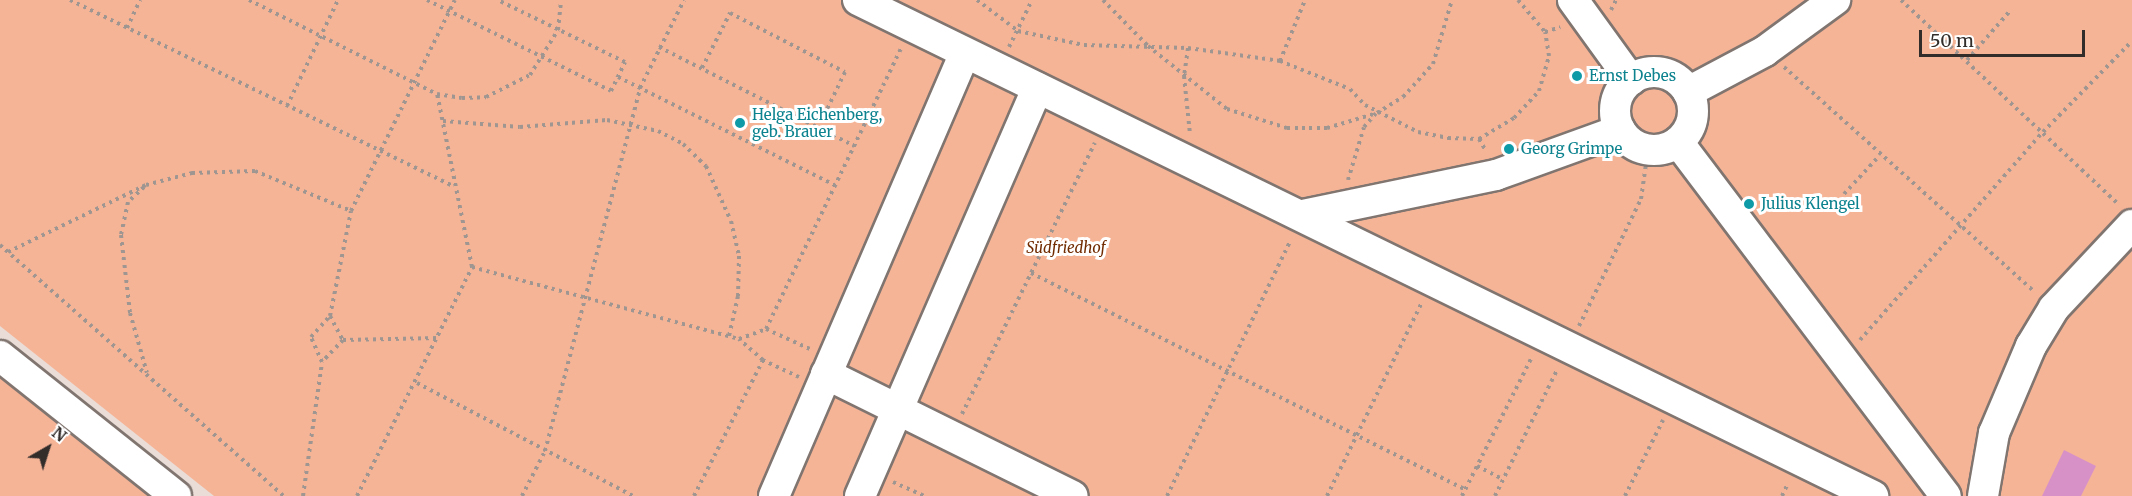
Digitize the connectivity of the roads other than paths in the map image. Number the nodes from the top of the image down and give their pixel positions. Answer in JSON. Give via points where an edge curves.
{"nodes":[{"id":1,"x":858,"y":0,"type":"edge"},
{"id":2,"x":1835,"y":0,"type":"edge"},
{"id":3,"x":1580,"y":9,"type":"edge"},
{"id":4,"x":965,"y":53,"type":"junction"},
{"id":5,"x":1631,"y":80,"type":"junction"},
{"id":6,"x":1036,"y":88,"type":"junction"},
{"id":7,"x":1688,"y":92,"type":"junction"},
{"id":8,"x":1620,"y":130,"type":"junction"},
{"id":9,"x":1678,"y":142,"type":"junction"},
{"id":10,"x":1303,"y":215,"type":"junction"},
{"id":11,"x":2128,"y":218,"type":"edge"},
{"id":12,"x":0,"y":356,"type":"edge"},
{"id":13,"x":826,"y":374,"type":"junction"},
{"id":14,"x":898,"y":409,"type":"junction"},
{"id":15,"x":866,"y":484,"type":"edge"},
{"id":16,"x":176,"y":496,"type":"edge"},
{"id":17,"x":774,"y":496,"type":"edge"},
{"id":18,"x":1073,"y":496,"type":"edge"},
{"id":19,"x":1873,"y":496,"type":"edge"},
{"id":20,"x":1946,"y":496,"type":"edge"},
{"id":21,"x":1983,"y":496,"type":"edge"}],
"edges":[{"from":1,"to":4,"type":"street"},
{"from":2,"to":7,"type":"street","via":[[1765,51]]},
{"from":3,"to":5,"type":"street"},
{"from":4,"to":6,"type":"street"},
{"from":4,"to":13,"type":"street"},
{"from":5,"to":7,"type":"street","via":[[1660,73]]},
{"from":5,"to":8,"type":"street","via":[[1616,105]]},
{"from":6,"to":10,"type":"street"},
{"from":6,"to":14,"type":"street"},
{"from":7,"to":9,"type":"street","via":[[1693,117]]},
{"from":8,"to":9,"type":"street","via":[[1648,150]]},
{"from":8,"to":10,"type":"street","via":[[1496,175]]},
{"from":9,"to":20,"type":"street"},
{"from":10,"to":19,"type":"street"},
{"from":11,"to":21,"type":"street","via":[[2054,308],[2011,387],[1994,433]]},
{"from":12,"to":16,"type":"street"},
{"from":13,"to":14,"type":"street"},
{"from":13,"to":17,"type":"street"},
{"from":14,"to":15,"type":"street"},
{"from":14,"to":18,"type":"street"}]}
